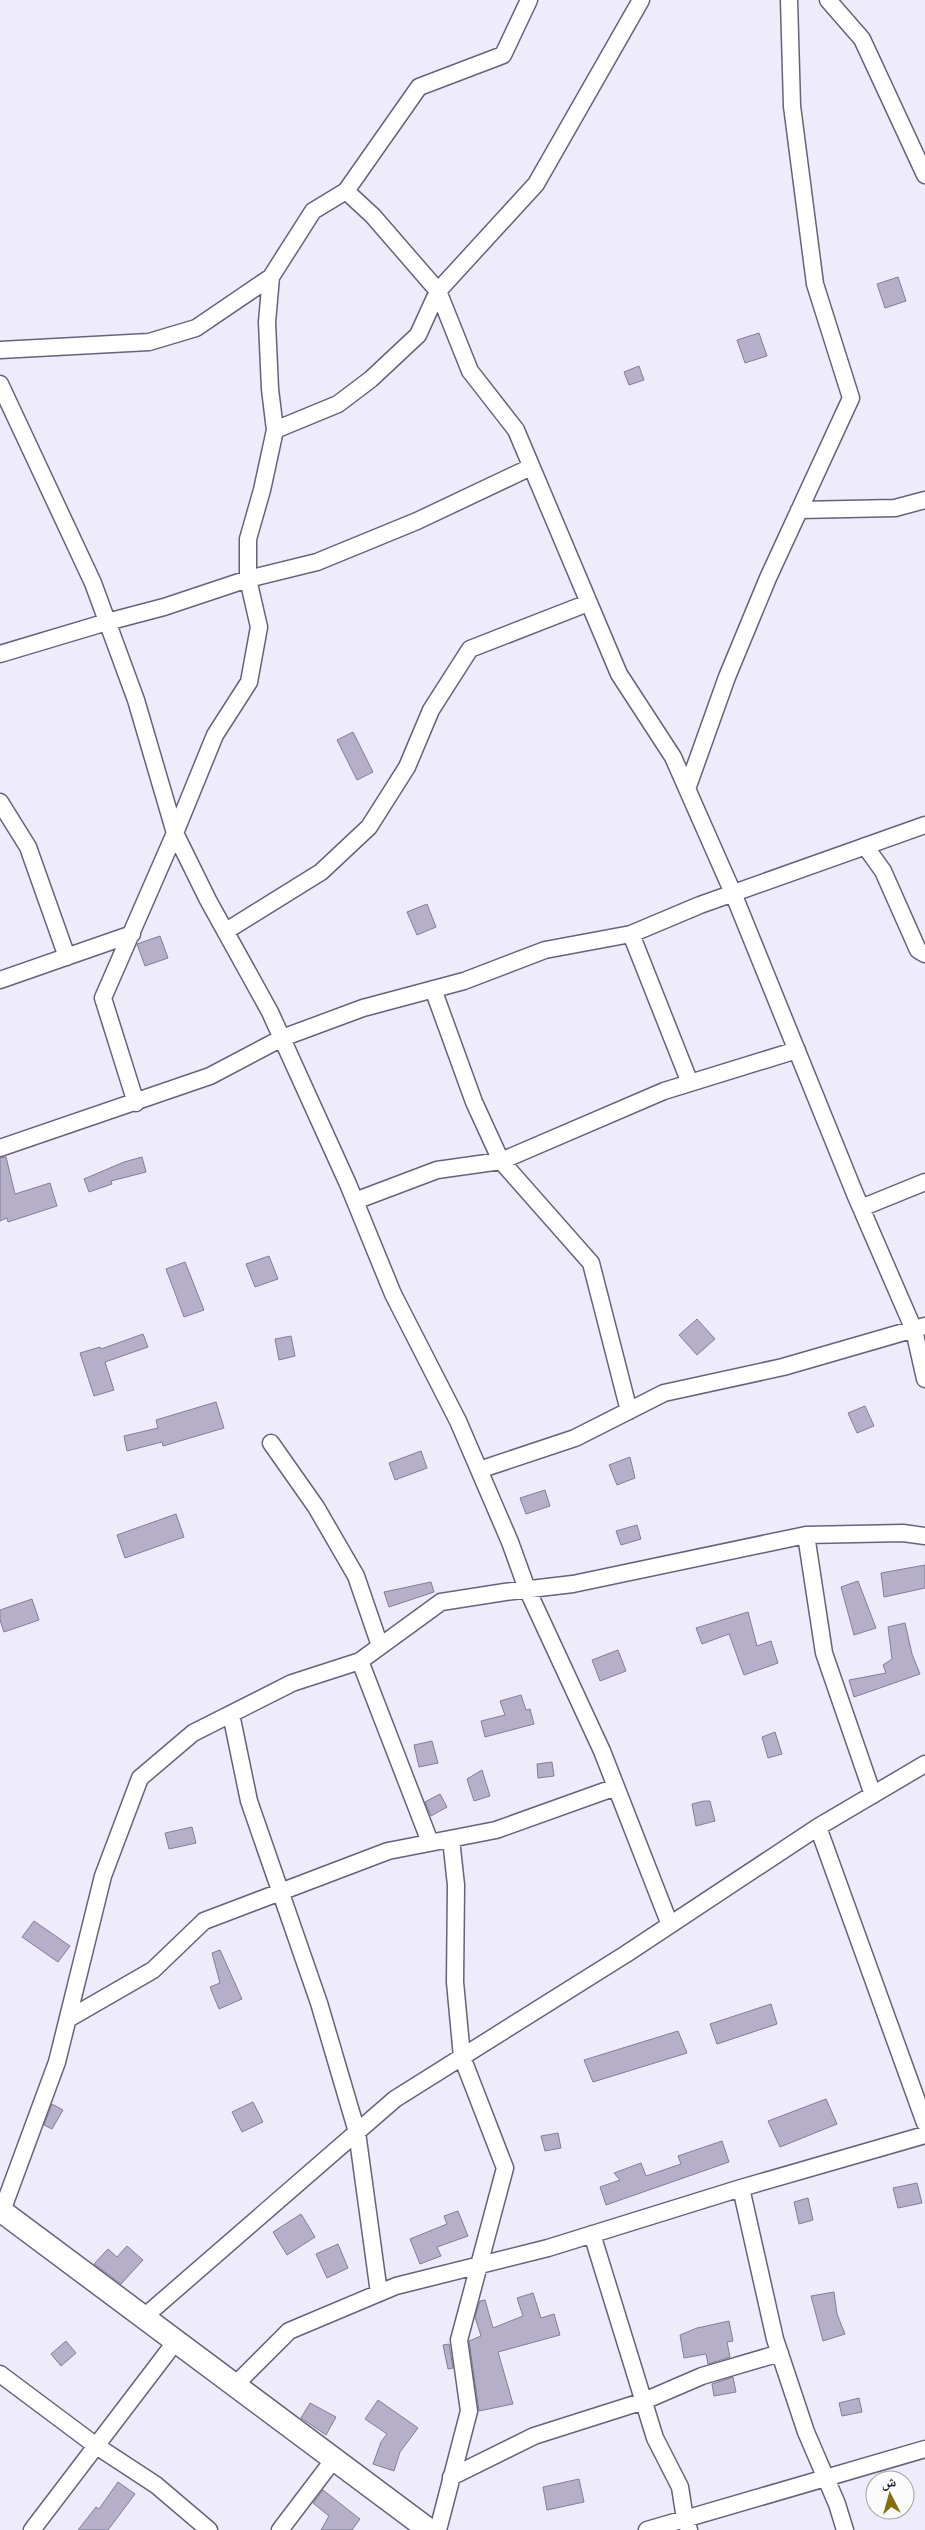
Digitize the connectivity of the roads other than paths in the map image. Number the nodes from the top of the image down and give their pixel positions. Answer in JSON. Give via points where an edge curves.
{"nodes":[{"id":1,"x":529,"y":0,"type":"edge"},
{"id":2,"x":641,"y":0,"type":"edge"},
{"id":3,"x":789,"y":0,"type":"edge"},
{"id":4,"x":828,"y":0,"type":"edge"},
{"id":5,"x":925,"y":175,"type":"edge"},
{"id":6,"x":346,"y":190,"type":"junction"},
{"id":7,"x":271,"y":278,"type":"junction"},
{"id":8,"x":438,"y":291,"type":"junction"},
{"id":9,"x":0,"y":350,"type":"edge"},
{"id":10,"x":0,"y":384,"type":"edge"},
{"id":11,"x":275,"y":430,"type":"junction"},
{"id":12,"x":531,"y":467,"type":"junction"},
{"id":13,"x":925,"y":500,"type":"edge"},
{"id":14,"x":799,"y":510,"type":"junction"},
{"id":15,"x":248,"y":579,"type":"junction"},
{"id":16,"x":588,"y":604,"type":"junction"},
{"id":17,"x":107,"y":622,"type":"junction"},
{"id":18,"x":0,"y":654,"type":"edge"},
{"id":19,"x":687,"y":789,"type":"junction"},
{"id":20,"x":0,"y":802,"type":"edge"},
{"id":21,"x":925,"y":825,"type":"edge"},
{"id":22,"x":176,"y":833,"type":"junction"},
{"id":23,"x":865,"y":846,"type":"junction"},
{"id":24,"x":733,"y":894,"type":"junction"},
{"id":25,"x":226,"y":932,"type":"junction"},
{"id":26,"x":132,"y":934,"type":"junction"},
{"id":27,"x":631,"y":934,"type":"junction"},
{"id":28,"x":925,"y":954,"type":"edge"},
{"id":29,"x":67,"y":957,"type":"junction"},
{"id":30,"x":0,"y":980,"type":"edge"},
{"id":31,"x":433,"y":989,"type":"junction"},
{"id":32,"x":282,"y":1038,"type":"junction"},
{"id":33,"x":797,"y":1050,"type":"junction"},
{"id":34,"x":690,"y":1083,"type":"junction"},
{"id":35,"x":136,"y":1103,"type":"junction"},
{"id":36,"x":0,"y":1148,"type":"edge"},
{"id":37,"x":500,"y":1160,"type":"junction"},
{"id":38,"x":925,"y":1182,"type":"edge"},
{"id":39,"x":355,"y":1201,"type":"junction"},
{"id":40,"x":861,"y":1208,"type":"junction"},
{"id":41,"x":919,"y":1328,"type":"edge"},
{"id":42,"x":925,"y":1380,"type":"edge"},
{"id":43,"x":629,"y":1411,"type":"junction"},
{"id":44,"x":271,"y":1443,"type":"dead end"},
{"id":45,"x":479,"y":1470,"type":"junction"},
{"id":46,"x":806,"y":1535,"type":"junction"},
{"id":47,"x":925,"y":1536,"type":"edge"},
{"id":48,"x":527,"y":1589,"type":"junction"},
{"id":49,"x":380,"y":1646,"type":"junction"},
{"id":50,"x":360,"y":1661,"type":"junction"},
{"id":51,"x":231,"y":1714,"type":"junction"},
{"id":52,"x":925,"y":1764,"type":"edge"},
{"id":53,"x":616,"y":1787,"type":"junction"},
{"id":54,"x":873,"y":1795,"type":"junction"},
{"id":55,"x":818,"y":1827,"type":"junction"},
{"id":56,"x":451,"y":1839,"type":"junction"},
{"id":57,"x":430,"y":1842,"type":"junction"},
{"id":58,"x":279,"y":1891,"type":"junction"},
{"id":59,"x":670,"y":1925,"type":"junction"},
{"id":60,"x":68,"y":2019,"type":"junction"},
{"id":61,"x":462,"y":2057,"type":"junction"},
{"id":62,"x":925,"y":2122,"type":"edge"},
{"id":63,"x":357,"y":2132,"type":"junction"},
{"id":64,"x":925,"y":2135,"type":"edge"},
{"id":65,"x":741,"y":2188,"type":"junction"},
{"id":66,"x":1,"y":2211,"type":"edge"},
{"id":67,"x":592,"y":2234,"type":"junction"},
{"id":68,"x":478,"y":2266,"type":"junction"},
{"id":69,"x":379,"y":2294,"type":"junction"},
{"id":70,"x":144,"y":2317,"type":"junction"},
{"id":71,"x":176,"y":2341,"type":"junction"},
{"id":72,"x":780,"y":2352,"type":"junction"},
{"id":73,"x":0,"y":2374,"type":"edge"},
{"id":74,"x":235,"y":2385,"type":"junction"},
{"id":75,"x":644,"y":2401,"type":"junction"},
{"id":76,"x":95,"y":2445,"type":"junction"},
{"id":77,"x":925,"y":2449,"type":"edge"},
{"id":78,"x":334,"y":2459,"type":"junction"},
{"id":79,"x":451,"y":2477,"type":"junction"},
{"id":80,"x":827,"y":2480,"type":"junction"},
{"id":81,"x":687,"y":2524,"type":"edge"},
{"id":82,"x":32,"y":2530,"type":"edge"},
{"id":83,"x":208,"y":2530,"type":"edge"},
{"id":84,"x":280,"y":2530,"type":"edge"},
{"id":85,"x":429,"y":2530,"type":"edge"},
{"id":86,"x":438,"y":2530,"type":"edge"},
{"id":87,"x":647,"y":2530,"type":"edge"},
{"id":88,"x":844,"y":2530,"type":"edge"}],
"edges":[{"from":1,"to":6,"type":"street","via":[[503,54],[419,87]]},
{"from":2,"to":8,"type":"street","via":[[536,184]]},
{"from":3,"to":14,"type":"street","via":[[792,106],[815,284],[851,398]]},
{"from":4,"to":5,"type":"street","via":[[862,38]]},
{"from":6,"to":7,"type":"street","via":[[313,211]]},
{"from":6,"to":8,"type":"street"},
{"from":7,"to":9,"type":"street","via":[[196,328],[149,342]]},
{"from":7,"to":11,"type":"street","via":[[267,322]]},
{"from":8,"to":11,"type":"street","via":[[418,335],[371,380],[338,404]]},
{"from":8,"to":12,"type":"street","via":[[470,371],[516,430]]},
{"from":10,"to":17,"type":"street","via":[[93,583]]},
{"from":11,"to":15,"type":"street","via":[[248,539]]},
{"from":12,"to":15,"type":"street","via":[[417,521],[317,562]]},
{"from":12,"to":16,"type":"street"},
{"from":13,"to":14,"type":"street","via":[[895,508]]},
{"from":14,"to":19,"type":"street","via":[[727,677]]},
{"from":15,"to":17,"type":"street","via":[[164,608]]},
{"from":15,"to":22,"type":"street","via":[[259,627],[249,682],[215,735]]},
{"from":16,"to":19,"type":"street","via":[[619,674],[673,757]]},
{"from":16,"to":25,"type":"street","via":[[470,649],[431,710],[407,767],[369,827],[321,872]]},
{"from":17,"to":18,"type":"street"},
{"from":17,"to":22,"type":"street","via":[[136,700]]},
{"from":19,"to":24,"type":"street"},
{"from":20,"to":29,"type":"street","via":[[28,848]]},
{"from":21,"to":23,"type":"street"},
{"from":22,"to":25,"type":"street"},
{"from":22,"to":26,"type":"street"},
{"from":23,"to":24,"type":"street"},
{"from":23,"to":28,"type":"street","via":[[883,871],[918,950]]},
{"from":24,"to":27,"type":"street"},
{"from":24,"to":33,"type":"street"},
{"from":25,"to":32,"type":"street"},
{"from":26,"to":29,"type":"street"},
{"from":26,"to":35,"type":"street","via":[[103,998]]},
{"from":27,"to":31,"type":"street","via":[[546,950],[464,981]]},
{"from":27,"to":34,"type":"street"},
{"from":29,"to":30,"type":"street"},
{"from":31,"to":32,"type":"street","via":[[363,1008]]},
{"from":31,"to":37,"type":"street","via":[[474,1102]]},
{"from":32,"to":35,"type":"street","via":[[210,1076]]},
{"from":32,"to":39,"type":"street"},
{"from":33,"to":34,"type":"street"},
{"from":33,"to":40,"type":"street"},
{"from":34,"to":37,"type":"street"},
{"from":35,"to":36,"type":"street"},
{"from":37,"to":39,"type":"street","via":[[437,1170]]},
{"from":37,"to":43,"type":"street","via":[[591,1263]]},
{"from":38,"to":40,"type":"street"},
{"from":39,"to":45,"type":"street","via":[[393,1294],[458,1421]]},
{"from":40,"to":41,"type":"street"},
{"from":41,"to":42,"type":"street"},
{"from":41,"to":43,"type":"street","via":[[783,1367],[664,1393]]},
{"from":43,"to":45,"type":"street","via":[[575,1438]]},
{"from":44,"to":49,"type":"street","via":[[316,1507],[356,1576]]},
{"from":45,"to":48,"type":"street"},
{"from":46,"to":47,"type":"street"},
{"from":46,"to":48,"type":"street","via":[[573,1584]]},
{"from":46,"to":54,"type":"street","via":[[824,1653]]},
{"from":48,"to":49,"type":"street","via":[[441,1602]]},
{"from":48,"to":53,"type":"street"},
{"from":49,"to":50,"type":"street"},
{"from":50,"to":51,"type":"street","via":[[292,1683]]},
{"from":50,"to":57,"type":"street"},
{"from":51,"to":58,"type":"street","via":[[249,1801]]},
{"from":51,"to":60,"type":"street","via":[[193,1733],[140,1778],[103,1876]]},
{"from":52,"to":54,"type":"street"},
{"from":53,"to":56,"type":"street","via":[[496,1830]]},
{"from":53,"to":59,"type":"street"},
{"from":54,"to":55,"type":"street"},
{"from":55,"to":59,"type":"street"},
{"from":55,"to":62,"type":"street"},
{"from":56,"to":57,"type":"street"},
{"from":56,"to":61,"type":"street","via":[[456,1885],[455,1982]]},
{"from":57,"to":58,"type":"street","via":[[388,1850]]},
{"from":58,"to":60,"type":"street","via":[[204,1921],[152,1970]]},
{"from":58,"to":63,"type":"street","via":[[319,2003]]},
{"from":59,"to":61,"type":"street"},
{"from":60,"to":66,"type":"street","via":[[58,2062]]},
{"from":61,"to":63,"type":"street","via":[[395,2099]]},
{"from":61,"to":68,"type":"street","via":[[505,2168]]},
{"from":63,"to":69,"type":"street"},
{"from":63,"to":70,"type":"street"},
{"from":64,"to":65,"type":"street"},
{"from":65,"to":67,"type":"street"},
{"from":65,"to":72,"type":"street"},
{"from":66,"to":70,"type":"street"},
{"from":67,"to":68,"type":"street"},
{"from":67,"to":75,"type":"street"},
{"from":68,"to":69,"type":"street","via":[[396,2286]]},
{"from":68,"to":79,"type":"street","via":[[459,2340],[469,2411]]},
{"from":69,"to":74,"type":"street","via":[[289,2331]]},
{"from":70,"to":71,"type":"street"},
{"from":71,"to":74,"type":"street"},
{"from":71,"to":76,"type":"street"},
{"from":72,"to":75,"type":"street","via":[[702,2376]]},
{"from":72,"to":80,"type":"street","via":[[806,2432]]},
{"from":73,"to":76,"type":"street"},
{"from":74,"to":78,"type":"street"},
{"from":75,"to":79,"type":"street","via":[[534,2436]]},
{"from":75,"to":81,"type":"street","via":[[656,2438],[680,2486]]},
{"from":76,"to":82,"type":"street"},
{"from":76,"to":83,"type":"street","via":[[156,2485]]},
{"from":77,"to":80,"type":"street"},
{"from":78,"to":84,"type":"street"},
{"from":78,"to":85,"type":"street"},
{"from":79,"to":86,"type":"street"},
{"from":80,"to":81,"type":"street"},
{"from":80,"to":88,"type":"street"},
{"from":81,"to":87,"type":"street"}]}
